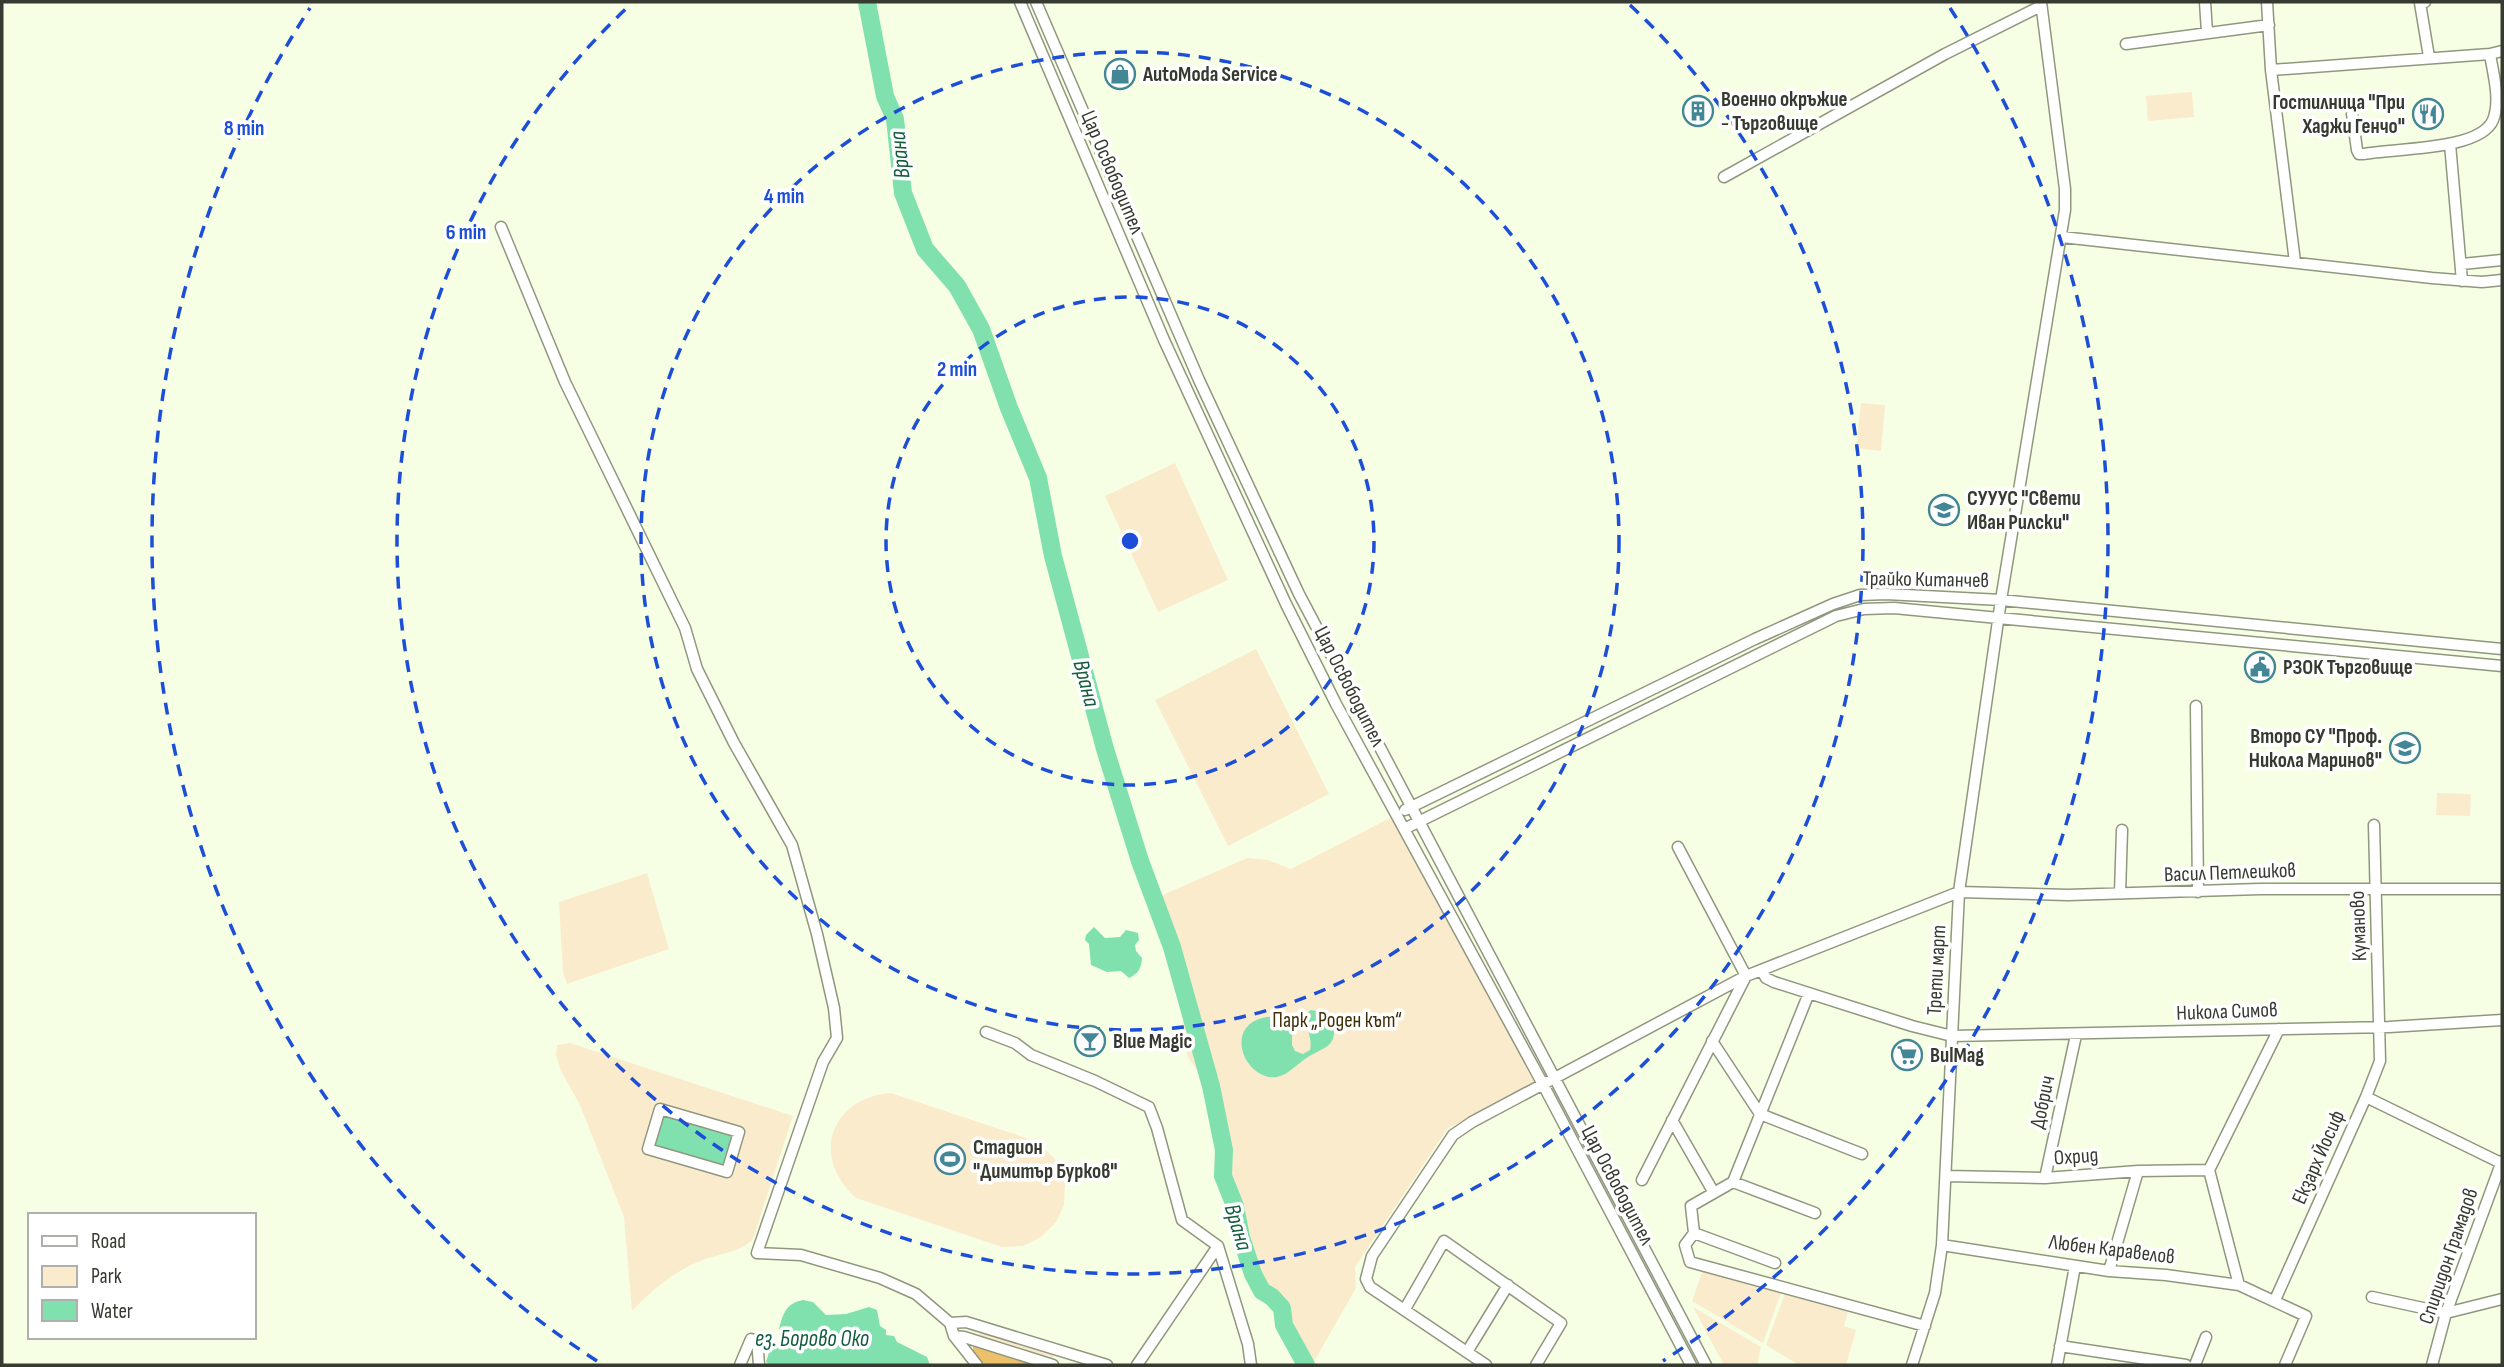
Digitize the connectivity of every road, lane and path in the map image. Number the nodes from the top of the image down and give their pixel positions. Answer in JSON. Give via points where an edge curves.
{"nodes":[{"id":1,"x":1020,"y":2,"type":"edge"},
{"id":2,"x":1036,"y":2,"type":"edge"},
{"id":3,"x":2205,"y":2,"type":"edge"},
{"id":4,"x":2267,"y":2,"type":"edge"},
{"id":5,"x":2425,"y":2,"type":"edge"},
{"id":6,"x":2041,"y":4,"type":"edge"},
{"id":7,"x":2269,"y":25,"type":"junction"},
{"id":8,"x":2207,"y":32,"type":"junction"},
{"id":9,"x":2126,"y":44,"type":"dead end"},
{"id":10,"x":2502,"y":51,"type":"edge"},
{"id":11,"x":2490,"y":54,"type":"junction"},
{"id":12,"x":2429,"y":57,"type":"junction"},
{"id":13,"x":2271,"y":70,"type":"junction"},
{"id":14,"x":2499,"y":95,"type":"edge"},
{"id":15,"x":2352,"y":114,"type":"dead end"},
{"id":16,"x":2450,"y":144,"type":"junction"},
{"id":17,"x":1724,"y":177,"type":"dead end"},
{"id":18,"x":501,"y":227,"type":"dead end"},
{"id":19,"x":2062,"y":237,"type":"junction"},
{"id":20,"x":2502,"y":260,"type":"edge"},
{"id":21,"x":2295,"y":262,"type":"junction"},
{"id":22,"x":2462,"y":264,"type":"junction"},
{"id":23,"x":2502,"y":280,"type":"edge"},
{"id":24,"x":2462,"y":281,"type":"junction"},
{"id":25,"x":2001,"y":600,"type":"junction"},
{"id":26,"x":1999,"y":617,"type":"junction"},
{"id":27,"x":2502,"y":649,"type":"edge"},
{"id":28,"x":2502,"y":666,"type":"edge"},
{"id":29,"x":2196,"y":706,"type":"dead end"},
{"id":30,"x":1410,"y":807,"type":"junction"},
{"id":31,"x":1396,"y":815,"type":"junction"},
{"id":32,"x":1418,"y":821,"type":"junction"},
{"id":33,"x":2374,"y":825,"type":"dead end"},
{"id":34,"x":1404,"y":829,"type":"junction"},
{"id":35,"x":2122,"y":830,"type":"dead end"},
{"id":36,"x":1678,"y":847,"type":"dead end"},
{"id":37,"x":2375,"y":888,"type":"junction"},
{"id":38,"x":2502,"y":889,"type":"edge"},
{"id":39,"x":1959,"y":892,"type":"junction"},
{"id":40,"x":2198,"y":892,"type":"junction"},
{"id":41,"x":2120,"y":893,"type":"junction"},
{"id":42,"x":1762,"y":971,"type":"junction"},
{"id":43,"x":1746,"y":976,"type":"junction"},
{"id":44,"x":1809,"y":993,"type":"junction"},
{"id":45,"x":2502,"y":1020,"type":"edge"},
{"id":46,"x":2381,"y":1027,"type":"junction"},
{"id":47,"x":2279,"y":1029,"type":"junction"},
{"id":48,"x":986,"y":1032,"type":"dead end"},
{"id":49,"x":2076,"y":1035,"type":"junction"},
{"id":50,"x":1952,"y":1036,"type":"junction"},
{"id":51,"x":1712,"y":1041,"type":"junction"},
{"id":52,"x":1555,"y":1079,"type":"junction"},
{"id":53,"x":1543,"y":1085,"type":"junction"},
{"id":54,"x":2367,"y":1097,"type":"junction"},
{"id":55,"x":1760,"y":1114,"type":"junction"},
{"id":56,"x":1672,"y":1120,"type":"junction"},
{"id":57,"x":739,"y":1132,"type":"joint"},
{"id":58,"x":1862,"y":1154,"type":"dead end"},
{"id":59,"x":2502,"y":1162,"type":"edge"},
{"id":60,"x":2209,"y":1170,"type":"junction"},
{"id":61,"x":2138,"y":1171,"type":"junction"},
{"id":62,"x":1946,"y":1176,"type":"junction"},
{"id":63,"x":2045,"y":1178,"type":"junction"},
{"id":64,"x":1642,"y":1180,"type":"dead end"},
{"id":65,"x":1733,"y":1182,"type":"junction"},
{"id":66,"x":1714,"y":1193,"type":"junction"},
{"id":67,"x":1815,"y":1213,"type":"dead end"},
{"id":68,"x":1694,"y":1233,"type":"junction"},
{"id":69,"x":1942,"y":1245,"type":"junction"},
{"id":70,"x":1218,"y":1246,"type":"junction"},
{"id":71,"x":1774,"y":1263,"type":"dead end"},
{"id":72,"x":2075,"y":1266,"type":"junction"},
{"id":73,"x":2109,"y":1271,"type":"junction"},
{"id":74,"x":1508,"y":1285,"type":"junction"},
{"id":75,"x":2239,"y":1285,"type":"junction"},
{"id":76,"x":2372,"y":1297,"type":"dead end"},
{"id":77,"x":2502,"y":1299,"type":"edge"},
{"id":78,"x":2275,"y":1300,"type":"junction"},
{"id":79,"x":1405,"y":1309,"type":"junction"},
{"id":80,"x":2446,"y":1312,"type":"junction"},
{"id":81,"x":966,"y":1322,"type":"junction"},
{"id":82,"x":950,"y":1323,"type":"junction"},
{"id":83,"x":1925,"y":1326,"type":"junction"},
{"id":84,"x":959,"y":1337,"type":"junction"},
{"id":85,"x":2206,"y":1337,"type":"dead end"},
{"id":86,"x":2060,"y":1346,"type":"junction"},
{"id":87,"x":1060,"y":1350,"type":"junction"},
{"id":88,"x":1467,"y":1352,"type":"junction"},
{"id":89,"x":740,"y":1365,"type":"edge"},
{"id":90,"x":758,"y":1365,"type":"edge"},
{"id":91,"x":977,"y":1365,"type":"edge"},
{"id":92,"x":1054,"y":1365,"type":"edge"},
{"id":93,"x":1107,"y":1365,"type":"edge"},
{"id":94,"x":1137,"y":1365,"type":"edge"},
{"id":95,"x":1251,"y":1365,"type":"edge"},
{"id":96,"x":1486,"y":1365,"type":"edge"},
{"id":97,"x":1535,"y":1365,"type":"edge"},
{"id":98,"x":1691,"y":1365,"type":"edge"},
{"id":99,"x":1706,"y":1365,"type":"edge"},
{"id":100,"x":1912,"y":1365,"type":"edge"},
{"id":101,"x":2057,"y":1365,"type":"edge"},
{"id":102,"x":2186,"y":1365,"type":"edge"},
{"id":103,"x":2195,"y":1365,"type":"edge"},
{"id":104,"x":2285,"y":1365,"type":"edge"},
{"id":105,"x":2432,"y":1365,"type":"edge"}],
"edges":[{"from":1,"to":31,"type":"street","name":"Цар Освободител","via":[[1193,403],[1286,604]]},
{"from":2,"to":30,"type":"street","name":"Цар Освободител","via":[[1199,380],[1299,594]]},
{"from":3,"to":8,"type":"street"},
{"from":4,"to":7,"type":"street"},
{"from":5,"to":12,"type":"street","via":[[2420,3]]},
{"from":6,"to":17,"type":"street"},
{"from":6,"to":19,"type":"street","name":"Трети март","via":[[2065,189]]},
{"from":7,"to":8,"type":"street"},
{"from":7,"to":13,"type":"street"},
{"from":8,"to":9,"type":"street"},
{"from":10,"to":11,"type":"street"},
{"from":11,"to":12,"type":"street"},
{"from":11,"to":14,"type":"street"},
{"from":12,"to":13,"type":"street"},
{"from":13,"to":21,"type":"street"},
{"from":14,"to":16,"type":"street","via":[[2493,121],[2481,133]]},
{"from":15,"to":16,"type":"street","via":[[2359,154]]},
{"from":16,"to":22,"type":"street"},
{"from":18,"to":82,"type":"street","via":[[565,382],[685,628],[697,669],[792,845],[820,945],[837,1038],[823,1062],[757,1253],[801,1255],[880,1278],[916,1294]]},
{"from":19,"to":21,"type":"street"},
{"from":19,"to":25,"type":"street","name":"Трети март"},
{"from":20,"to":22,"type":"street"},
{"from":21,"to":24,"type":"street"},
{"from":22,"to":24,"type":"street"},
{"from":23,"to":24,"type":"street"},
{"from":25,"to":26,"type":"street","name":"Трети март"},
{"from":25,"to":27,"type":"street","name":"Трайко Китанчев"},
{"from":25,"to":30,"type":"street","name":"Трайко Китанчев","via":[[1873,594],[1833,604]]},
{"from":26,"to":28,"type":"street","name":"Трайко Китанчев"},
{"from":26,"to":32,"type":"street","name":"Трайко Китанчев","via":[[1878,607],[1836,616]]},
{"from":26,"to":39,"type":"street","name":"Трети март"},
{"from":29,"to":40,"type":"street"},
{"from":30,"to":31,"type":"street","name":"Трайко Китанчев"},
{"from":30,"to":32,"type":"street","name":"Цар Освободител"},
{"from":31,"to":34,"type":"street","name":"Цар Освободител"},
{"from":32,"to":34,"type":"street","name":"Трайко Китанчев"},
{"from":32,"to":52,"type":"street","name":"Цар Освободител"},
{"from":33,"to":37,"type":"street","name":"Куманово"},
{"from":34,"to":53,"type":"street","name":"Цар Освободител"},
{"from":35,"to":41,"type":"street"},
{"from":36,"to":43,"type":"street"},
{"from":37,"to":38,"type":"street","name":"Васил Петлешков"},
{"from":37,"to":40,"type":"street","name":"Васил Петлешков"},
{"from":37,"to":46,"type":"street","name":"Куманово"},
{"from":39,"to":41,"type":"street","name":"Васил Петлешков"},
{"from":39,"to":42,"type":"street"},
{"from":39,"to":50,"type":"street","name":"Трети март"},
{"from":40,"to":41,"type":"street","name":"Васил Петлешков"},
{"from":42,"to":43,"type":"street"},
{"from":42,"to":44,"type":"street","name":"Никола Симов","via":[[1774,982]]},
{"from":43,"to":51,"type":"street"},
{"from":43,"to":52,"type":"street"},
{"from":44,"to":50,"type":"street","name":"Никола Симов"},
{"from":44,"to":55,"type":"street"},
{"from":45,"to":46,"type":"street","name":"Никола Симов"},
{"from":46,"to":47,"type":"street","name":"Никола Симов"},
{"from":46,"to":54,"type":"street","name":"Екзарх Йосиф","via":[[2380,1061]]},
{"from":47,"to":49,"type":"street","name":"Никола Симов"},
{"from":47,"to":60,"type":"street"},
{"from":48,"to":70,"type":"street","via":[[1149,1107],[1182,1220]]},
{"from":49,"to":50,"type":"street","name":"Никола Симов"},
{"from":49,"to":63,"type":"street","name":"Добрич"},
{"from":50,"to":62,"type":"street","name":"Трети март"},
{"from":51,"to":55,"type":"street"},
{"from":51,"to":56,"type":"street"},
{"from":52,"to":53,"type":"street"},
{"from":52,"to":99,"type":"street","name":"Цар Освободител"},
{"from":53,"to":79,"type":"street","via":[[1453,1135],[1372,1256],[1366,1279],[1370,1287]]},
{"from":53,"to":98,"type":"street","name":"Цар Освободител"},
{"from":54,"to":59,"type":"street"},
{"from":54,"to":78,"type":"street","name":"Екзарх Йосиф"},
{"from":55,"to":58,"type":"street"},
{"from":55,"to":65,"type":"street"},
{"from":56,"to":64,"type":"street"},
{"from":56,"to":66,"type":"street"},
{"from":57,"to":57,"type":"street","via":[[727,1172],[648,1149],[660,1109]]},
{"from":59,"to":80,"type":"street","name":"Спиридон Грамадов"},
{"from":60,"to":61,"type":"street","name":"Охрид"},
{"from":60,"to":75,"type":"street"},
{"from":61,"to":63,"type":"street","name":"Охрид"},
{"from":61,"to":73,"type":"street"},
{"from":62,"to":63,"type":"street","name":"Охрид"},
{"from":62,"to":69,"type":"street","name":"Трети март"},
{"from":65,"to":66,"type":"street"},
{"from":65,"to":67,"type":"street"},
{"from":66,"to":68,"type":"street","via":[[1691,1206]]},
{"from":68,"to":71,"type":"street"},
{"from":68,"to":83,"type":"street","via":[[1685,1245],[1690,1262]]},
{"from":69,"to":72,"type":"street","name":"Любен Каравелов"},
{"from":69,"to":83,"type":"street","name":"Трети март"},
{"from":70,"to":94,"type":"street"},
{"from":70,"to":95,"type":"street"},
{"from":72,"to":73,"type":"street","name":"Любен Каравелов"},
{"from":72,"to":86,"type":"street"},
{"from":73,"to":75,"type":"street","name":"Любен Каравелов"},
{"from":74,"to":79,"type":"street","via":[[1444,1241]]},
{"from":74,"to":88,"type":"street"},
{"from":74,"to":97,"type":"street","via":[[1561,1323]]},
{"from":75,"to":78,"type":"street","name":"Любен Каравелов"},
{"from":76,"to":80,"type":"street"},
{"from":77,"to":80,"type":"street"},
{"from":78,"to":104,"type":"street","name":"Любен Каравелов","via":[[2306,1316]]},
{"from":79,"to":88,"type":"street"},
{"from":80,"to":105,"type":"street","name":"Спиридон Грамадов"},
{"from":81,"to":82,"type":"street"},
{"from":81,"to":84,"type":"street"},
{"from":81,"to":87,"type":"street"},
{"from":82,"to":84,"type":"street"},
{"from":83,"to":100,"type":"street","name":"Трети март"},
{"from":84,"to":91,"type":"street"},
{"from":84,"to":92,"type":"street"},
{"from":85,"to":103,"type":"street"},
{"from":86,"to":101,"type":"street"},
{"from":86,"to":102,"type":"street"},
{"from":87,"to":92,"type":"street"},
{"from":87,"to":93,"type":"street"},
{"from":88,"to":96,"type":"street"},
{"from":89,"to":90,"type":"street","via":[[754,1339]]}]}
